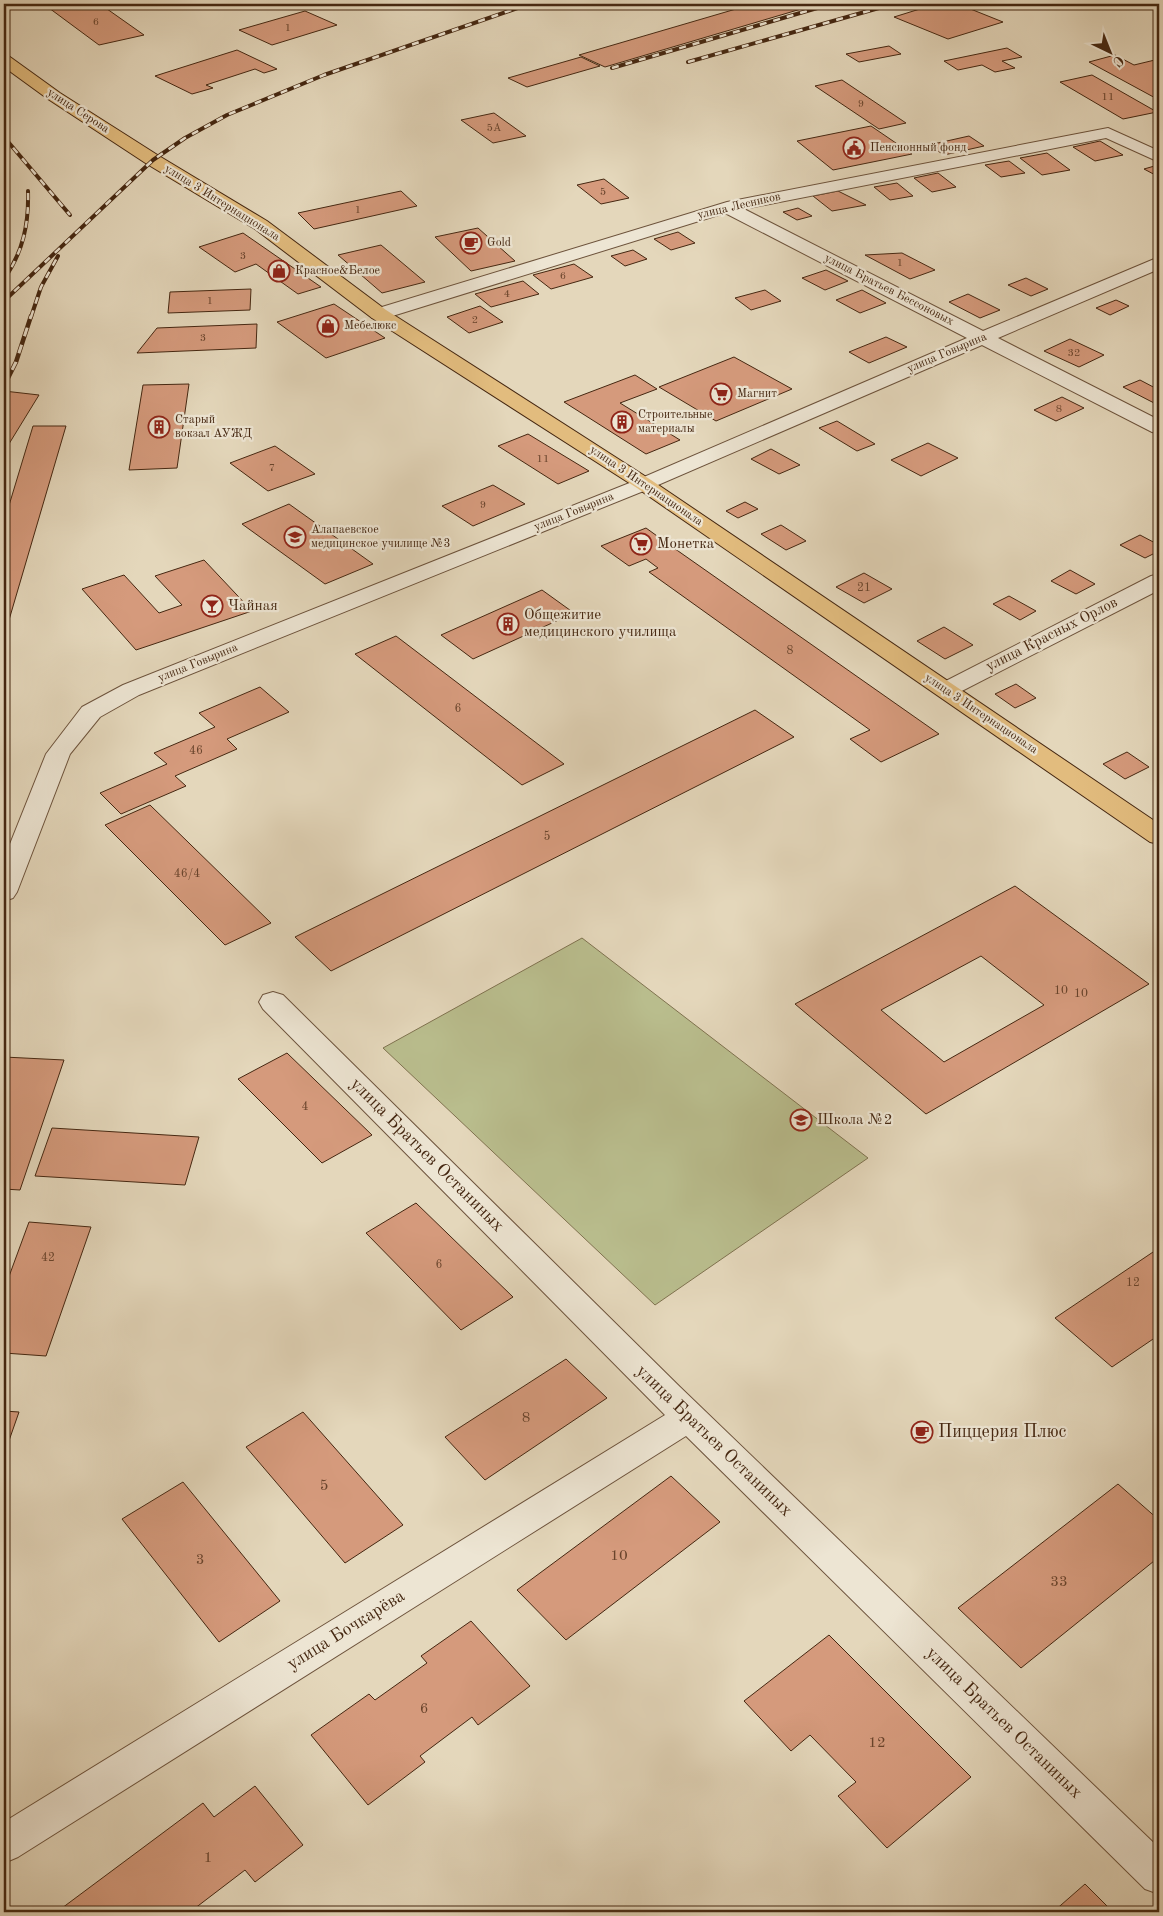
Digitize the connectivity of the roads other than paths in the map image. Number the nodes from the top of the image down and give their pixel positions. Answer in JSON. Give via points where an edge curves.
{"nodes":[{"id":1,"x":4,"y":60,"type":"edge"},
{"id":2,"x":1159,"y":157,"type":"edge"},
{"id":3,"x":153,"y":160,"type":"joint"},
{"id":4,"x":726,"y":207,"type":"junction"},
{"id":5,"x":1159,"y":262,"type":"edge"},
{"id":6,"x":379,"y":314,"type":"junction"},
{"id":7,"x":983,"y":338,"type":"junction"},
{"id":8,"x":1159,"y":428,"type":"edge"},
{"id":9,"x":644,"y":484,"type":"junction"},
{"id":10,"x":1159,"y":580,"type":"edge"},
{"id":11,"x":946,"y":690,"type":"junction"},
{"id":12,"x":1159,"y":836,"type":"edge"},
{"id":13,"x":4,"y":892,"type":"edge"},
{"id":14,"x":274,"y":1002,"type":"dead end"},
{"id":15,"x":689,"y":1417,"type":"junction"},
{"id":16,"x":4,"y":1844,"type":"edge"},
{"id":17,"x":1159,"y":1875,"type":"edge"}],
"edges":[{"from":1,"to":3,"type":"main road","name":"улица Серова"},
{"from":2,"to":4,"type":"street","name":"улица Лесников","via":[[1108,133]]},
{"from":3,"to":6,"type":"main road","name":"улица 3 Интернационала","via":[[262,224]]},
{"from":4,"to":6,"type":"street","name":"улица Лесников"},
{"from":4,"to":7,"type":"street","name":"улица Братьев Бессоновых"},
{"from":5,"to":7,"type":"street","name":"улица Говырина"},
{"from":6,"to":9,"type":"main road","name":"улица 3 Интернационала"},
{"from":7,"to":8,"type":"street","name":"улица Братьев Бессоновых"},
{"from":7,"to":9,"type":"street","name":"улица Говырина"},
{"from":9,"to":11,"type":"main road","name":"улица 3 Интернационала"},
{"from":9,"to":13,"type":"street","name":"улица Говырина","via":[[131,690],[91,712],[58,754]]},
{"from":10,"to":11,"type":"street","name":"улица Красных Орлов"},
{"from":11,"to":12,"type":"main road","name":"улица 3 Интернационала"},
{"from":14,"to":15,"type":"street","name":"улица Братьев Останиных"},
{"from":15,"to":16,"type":"street","name":"улица Бочкарёва"},
{"from":15,"to":17,"type":"street","name":"улица Братьев Останиных"}]}
